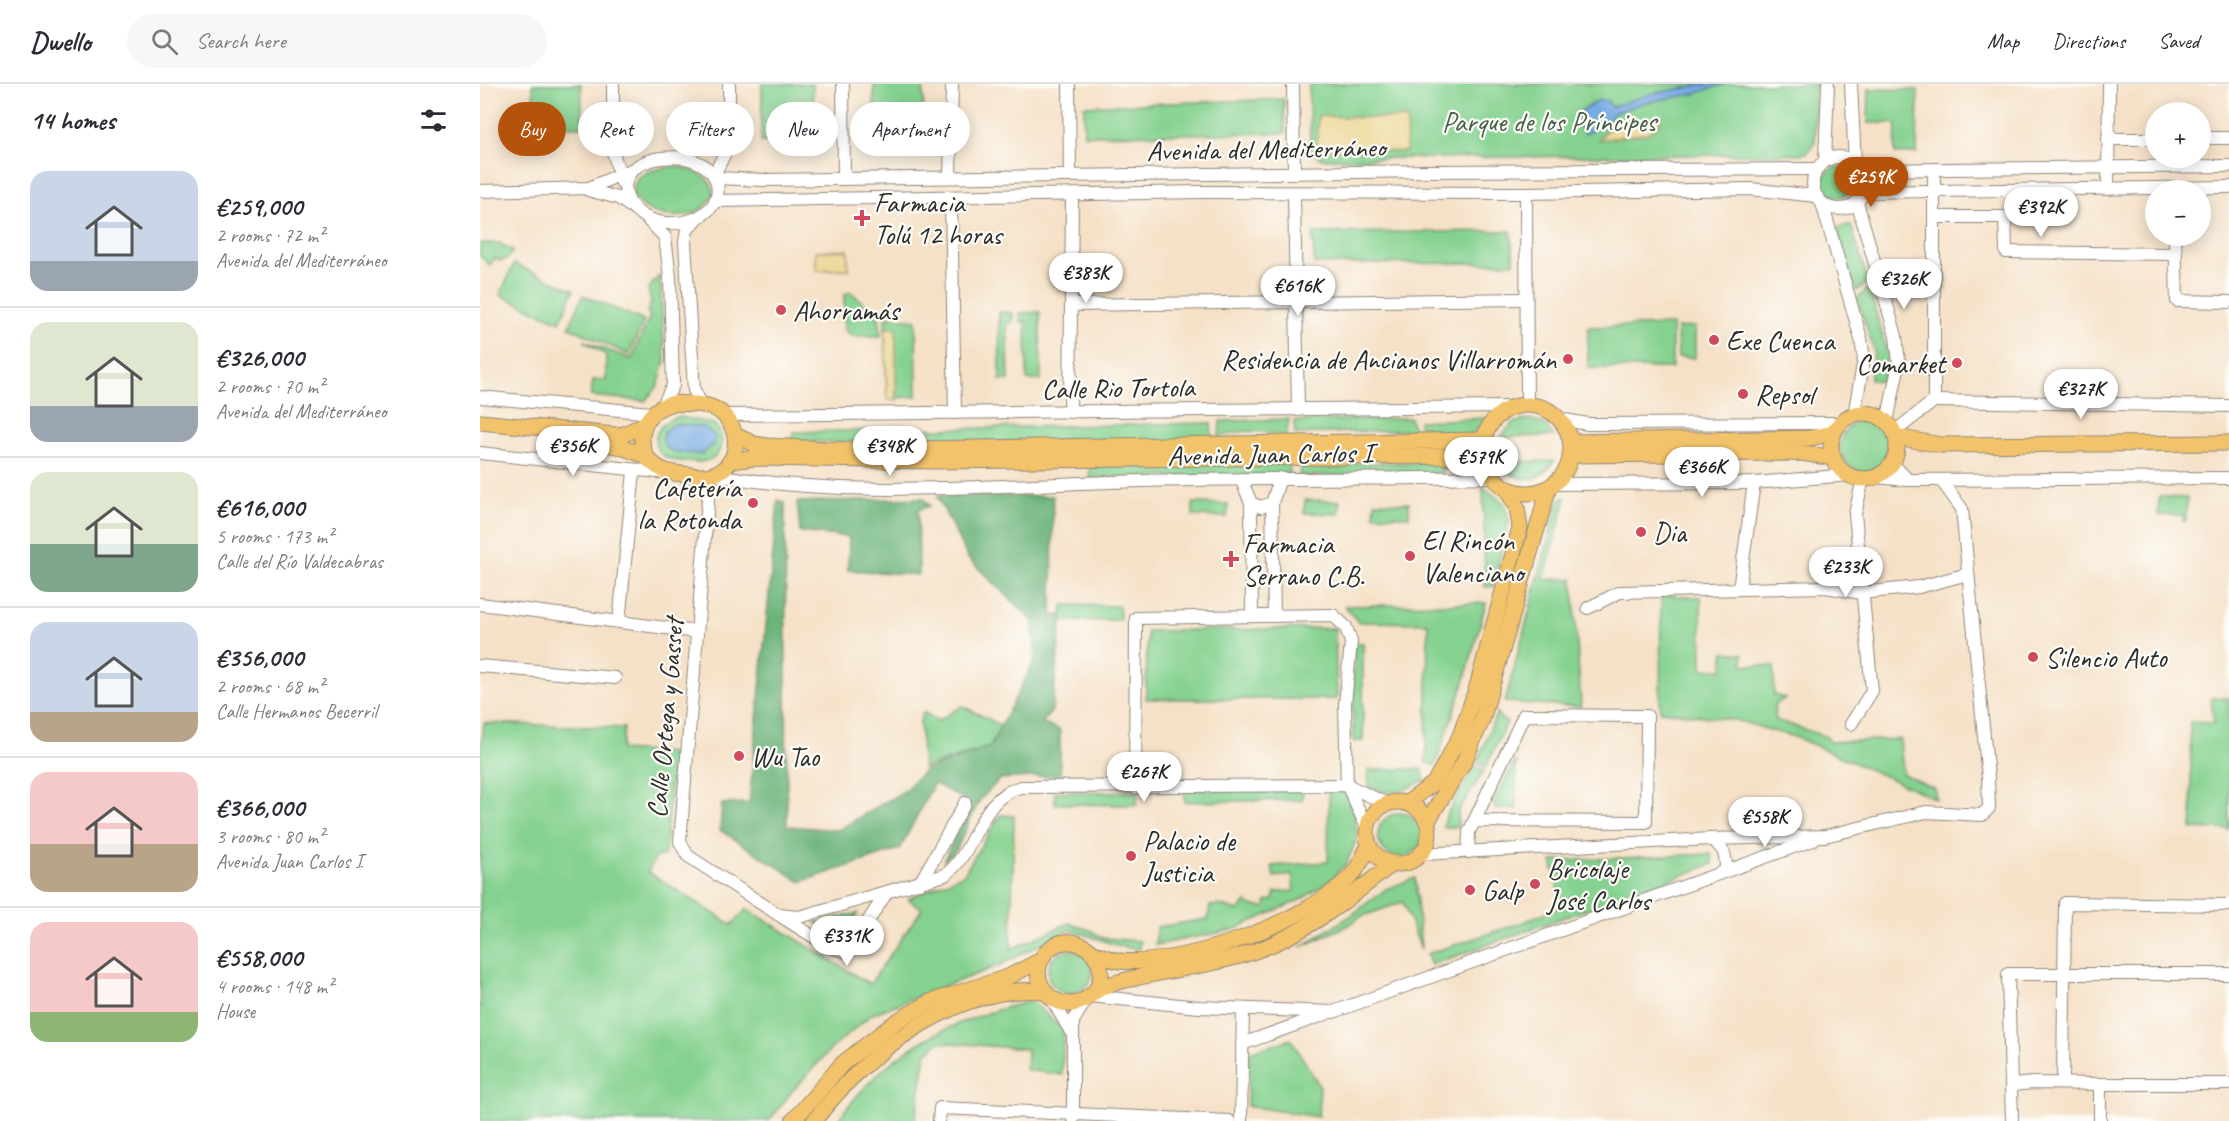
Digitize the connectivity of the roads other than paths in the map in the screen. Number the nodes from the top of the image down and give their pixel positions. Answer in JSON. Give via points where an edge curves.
{"nodes":[{"id":1,"x":613,"y":84,"type":"edge"},
{"id":2,"x":729,"y":84,"type":"edge"},
{"id":3,"x":843,"y":84,"type":"edge"},
{"id":4,"x":952,"y":84,"type":"edge"},
{"id":5,"x":1070,"y":84,"type":"edge"},
{"id":6,"x":1293,"y":84,"type":"edge"},
{"id":7,"x":1827,"y":84,"type":"edge"},
{"id":8,"x":1851,"y":84,"type":"edge"},
{"id":9,"x":2109,"y":84,"type":"edge"},
{"id":10,"x":2211,"y":138,"type":"edge"},
{"id":11,"x":2229,"y":138,"type":"edge"},
{"id":12,"x":2108,"y":139,"type":"junction"},
{"id":13,"x":2145,"y":139,"type":"edge"},
{"id":14,"x":1821,"y":165,"type":"junction"},
{"id":15,"x":1858,"y":166,"type":"junction"},
{"id":16,"x":2229,"y":166,"type":"edge"},
{"id":17,"x":2108,"y":168,"type":"junction"},
{"id":18,"x":633,"y":169,"type":"junction"},
{"id":19,"x":1934,"y":169,"type":"junction"},
{"id":20,"x":1294,"y":173,"type":"junction"},
{"id":21,"x":620,"y":176,"type":"junction"},
{"id":22,"x":715,"y":176,"type":"junction"},
{"id":23,"x":1070,"y":176,"type":"junction"},
{"id":24,"x":950,"y":177,"type":"junction"},
{"id":25,"x":844,"y":179,"type":"junction"},
{"id":26,"x":2229,"y":187,"type":"edge"},
{"id":27,"x":2211,"y":188,"type":"edge"},
{"id":28,"x":584,"y":189,"type":"junction"},
{"id":29,"x":2108,"y":189,"type":"junction"},
{"id":30,"x":2145,"y":189,"type":"edge"},
{"id":31,"x":625,"y":190,"type":"junction"},
{"id":32,"x":480,"y":191,"type":"edge"},
{"id":33,"x":1934,"y":192,"type":"junction"},
{"id":34,"x":1526,"y":193,"type":"junction"},
{"id":35,"x":1294,"y":194,"type":"junction"},
{"id":36,"x":1072,"y":196,"type":"junction"},
{"id":37,"x":1860,"y":197,"type":"junction"},
{"id":38,"x":951,"y":198,"type":"junction"},
{"id":39,"x":1819,"y":199,"type":"junction"},
{"id":40,"x":716,"y":201,"type":"junction"},
{"id":41,"x":630,"y":206,"type":"junction"},
{"id":42,"x":1934,"y":217,"type":"junction"},
{"id":43,"x":697,"y":219,"type":"junction"},
{"id":44,"x":648,"y":220,"type":"junction"},
{"id":45,"x":2176,"y":246,"type":"edge"},
{"id":46,"x":2176,"y":254,"type":"junction"},
{"id":47,"x":1525,"y":299,"type":"junction"},
{"id":48,"x":1296,"y":302,"type":"junction"},
{"id":49,"x":2229,"y":302,"type":"edge"},
{"id":50,"x":1071,"y":305,"type":"junction"},
{"id":51,"x":480,"y":398,"type":"edge"},
{"id":52,"x":1934,"y":401,"type":"junction"},
{"id":53,"x":702,"y":405,"type":"junction"},
{"id":54,"x":1519,"y":406,"type":"junction"},
{"id":55,"x":2229,"y":406,"type":"edge"},
{"id":56,"x":1298,"y":410,"type":"junction"},
{"id":57,"x":1070,"y":412,"type":"junction"},
{"id":58,"x":955,"y":413,"type":"junction"},
{"id":59,"x":654,"y":414,"type":"junction"},
{"id":60,"x":724,"y":415,"type":"junction"},
{"id":61,"x":1559,"y":419,"type":"junction"},
{"id":62,"x":480,"y":422,"type":"edge"},
{"id":63,"x":1843,"y":424,"type":"junction"},
{"id":64,"x":1892,"y":430,"type":"junction"},
{"id":65,"x":480,"y":432,"type":"edge"},
{"id":66,"x":735,"y":435,"type":"junction"},
{"id":67,"x":1484,"y":441,"type":"junction"},
{"id":68,"x":2229,"y":443,"type":"edge"},
{"id":69,"x":1941,"y":445,"type":"junction"},
{"id":70,"x":1570,"y":449,"type":"junction"},
{"id":71,"x":480,"y":453,"type":"edge"},
{"id":72,"x":1050,"y":454,"type":"junction"},
{"id":73,"x":646,"y":456,"type":"junction"},
{"id":74,"x":1834,"y":458,"type":"junction"},
{"id":75,"x":1894,"y":458,"type":"junction"},
{"id":76,"x":730,"y":461,"type":"junction"},
{"id":77,"x":634,"y":471,"type":"junction"},
{"id":78,"x":1490,"y":471,"type":"junction"},
{"id":79,"x":669,"y":473,"type":"junction"},
{"id":80,"x":711,"y":475,"type":"junction"},
{"id":81,"x":1863,"y":477,"type":"junction"},
{"id":82,"x":1280,"y":478,"type":"junction"},
{"id":83,"x":2229,"y":478,"type":"edge"},
{"id":84,"x":1241,"y":479,"type":"junction"},
{"id":85,"x":1908,"y":480,"type":"junction"},
{"id":86,"x":1941,"y":480,"type":"junction"},
{"id":87,"x":1754,"y":483,"type":"junction"},
{"id":88,"x":1551,"y":485,"type":"junction"},
{"id":89,"x":1505,"y":487,"type":"junction"},
{"id":90,"x":1251,"y":503,"type":"junction"},
{"id":91,"x":1272,"y":503,"type":"junction"},
{"id":92,"x":1968,"y":574,"type":"junction"},
{"id":93,"x":1739,"y":589,"type":"junction"},
{"id":94,"x":1861,"y":593,"type":"junction"},
{"id":95,"x":480,"y":604,"type":"edge"},
{"id":96,"x":1588,"y":608,"type":"dead end"},
{"id":97,"x":1252,"y":616,"type":"junction"},
{"id":98,"x":1274,"y":616,"type":"junction"},
{"id":99,"x":619,"y":622,"type":"junction"},
{"id":100,"x":697,"y":632,"type":"junction"},
{"id":101,"x":480,"y":666,"type":"edge"},
{"id":102,"x":615,"y":678,"type":"dead end"},
{"id":103,"x":1851,"y":724,"type":"dead end"},
{"id":104,"x":1347,"y":785,"type":"junction"},
{"id":105,"x":1135,"y":788,"type":"junction"},
{"id":106,"x":966,"y":803,"type":"dead end"},
{"id":107,"x":1407,"y":803,"type":"junction"},
{"id":108,"x":1388,"y":804,"type":"junction"},
{"id":109,"x":1476,"y":821,"type":"junction"},
{"id":110,"x":1427,"y":822,"type":"junction"},
{"id":111,"x":1367,"y":828,"type":"junction"},
{"id":112,"x":1825,"y":836,"type":"junction"},
{"id":113,"x":1746,"y":838,"type":"junction"},
{"id":114,"x":1711,"y":839,"type":"junction"},
{"id":115,"x":1369,"y":845,"type":"junction"},
{"id":116,"x":1468,"y":852,"type":"junction"},
{"id":117,"x":1422,"y":854,"type":"junction"},
{"id":118,"x":1748,"y":862,"type":"junction"},
{"id":119,"x":1392,"y":864,"type":"junction"},
{"id":120,"x":1726,"y":870,"type":"junction"},
{"id":121,"x":920,"y":883,"type":"junction"},
{"id":122,"x":887,"y":892,"type":"junction"},
{"id":123,"x":2229,"y":905,"type":"edge"},
{"id":124,"x":779,"y":915,"type":"junction"},
{"id":125,"x":1094,"y":953,"type":"junction"},
{"id":126,"x":1041,"y":960,"type":"junction"},
{"id":127,"x":2229,"y":974,"type":"edge"},
{"id":128,"x":2062,"y":975,"type":"junction"},
{"id":129,"x":1047,"y":994,"type":"junction"},
{"id":130,"x":1091,"y":995,"type":"junction"},
{"id":131,"x":1243,"y":1009,"type":"junction"},
{"id":132,"x":1333,"y":1012,"type":"junction"},
{"id":133,"x":1072,"y":1033,"type":"junction"},
{"id":134,"x":1242,"y":1044,"type":"junction"},
{"id":135,"x":2063,"y":1083,"type":"junction"},
{"id":136,"x":2100,"y":1084,"type":"junction"},
{"id":137,"x":2229,"y":1084,"type":"edge"},
{"id":138,"x":2012,"y":1085,"type":"junction"},
{"id":139,"x":1073,"y":1117,"type":"edge"},
{"id":140,"x":793,"y":1121,"type":"edge"},
{"id":141,"x":814,"y":1121,"type":"edge"},
{"id":142,"x":939,"y":1121,"type":"edge"},
{"id":143,"x":1229,"y":1121,"type":"edge"},
{"id":144,"x":1240,"y":1121,"type":"edge"},
{"id":145,"x":2012,"y":1121,"type":"edge"},
{"id":146,"x":2100,"y":1121,"type":"edge"}],
"edges":[{"from":1,"to":21,"type":"street","via":[[613,152]]},
{"from":2,"to":22,"type":"street","via":[[729,145]]},
{"from":3,"to":25,"type":"street"},
{"from":4,"to":24,"type":"street"},
{"from":5,"to":23,"type":"street"},
{"from":6,"to":20,"type":"street"},
{"from":7,"to":14,"type":"street"},
{"from":8,"to":15,"type":"street"},
{"from":9,"to":12,"type":"street"},
{"from":10,"to":11,"type":"street"},
{"from":12,"to":13,"type":"street"},
{"from":12,"to":17,"type":"street"},
{"from":14,"to":15,"type":"street","via":[[1841,157]]},
{"from":14,"to":20,"type":"street","name":"Avenida del Mediterráneo"},
{"from":14,"to":39,"type":"street","via":[[1813,182]]},
{"from":15,"to":19,"type":"street"},
{"from":15,"to":37,"type":"street","via":[[1865,181]]},
{"from":16,"to":17,"type":"street"},
{"from":17,"to":19,"type":"street"},
{"from":17,"to":29,"type":"street"},
{"from":18,"to":21,"type":"street"},
{"from":18,"to":22,"type":"street","via":[[648,160],[685,158],[703,165]]},
{"from":18,"to":31,"type":"street"},
{"from":19,"to":33,"type":"street"},
{"from":20,"to":23,"type":"street","name":"Avenida del Mediterráneo"},
{"from":21,"to":28,"type":"street"},
{"from":21,"to":31,"type":"street"},
{"from":22,"to":25,"type":"street","name":"Avenida del Mediterráneo"},
{"from":22,"to":40,"type":"street"},
{"from":23,"to":24,"type":"street","name":"Avenida del Mediterráneo"},
{"from":24,"to":25,"type":"street","name":"Avenida del Mediterráneo"},
{"from":26,"to":27,"type":"street"},
{"from":28,"to":32,"type":"street"},
{"from":28,"to":41,"type":"street","via":[[618,198]]},
{"from":29,"to":30,"type":"street"},
{"from":29,"to":33,"type":"street"},
{"from":31,"to":41,"type":"street"},
{"from":33,"to":37,"type":"street"},
{"from":33,"to":42,"type":"street"},
{"from":34,"to":35,"type":"street","name":"Avenida del Mediterráneo"},
{"from":34,"to":39,"type":"street","name":"Avenida del Mediterráneo","via":[[1750,189]]},
{"from":34,"to":47,"type":"street"},
{"from":35,"to":36,"type":"street","name":"Avenida del Mediterráneo"},
{"from":35,"to":48,"type":"street"},
{"from":36,"to":38,"type":"street","name":"Avenida del Mediterráneo"},
{"from":36,"to":50,"type":"street"},
{"from":37,"to":39,"type":"street","via":[[1840,209]]},
{"from":37,"to":64,"type":"street","via":[[1896,336],[1899,363]]},
{"from":38,"to":40,"type":"street","name":"Avenida del Mediterráneo"},
{"from":38,"to":58,"type":"street"},
{"from":39,"to":63,"type":"street","via":[[1864,359]]},
{"from":40,"to":43,"type":"street"},
{"from":41,"to":44,"type":"street"},
{"from":42,"to":46,"type":"street","via":[[2005,217],[2006,252]]},
{"from":42,"to":52,"type":"street"},
{"from":43,"to":44,"type":"street","via":[[672,223]]},
{"from":43,"to":53,"type":"street","via":[[687,230],[685,261],[694,390]]},
{"from":44,"to":59,"type":"street","via":[[665,237],[670,277],[673,385]]},
{"from":45,"to":46,"type":"street"},
{"from":46,"to":49,"type":"street","via":[[2177,301]]},
{"from":47,"to":48,"type":"street"},
{"from":47,"to":54,"type":"street"},
{"from":48,"to":50,"type":"street"},
{"from":48,"to":56,"type":"street"},
{"from":50,"to":57,"type":"street"},
{"from":51,"to":59,"type":"street"},
{"from":52,"to":55,"type":"street"},
{"from":52,"to":64,"type":"street"},
{"from":53,"to":59,"type":"main road"},
{"from":53,"to":60,"type":"main road"},
{"from":54,"to":56,"type":"street","name":"Calle Rio Tortola"},
{"from":54,"to":61,"type":"main road","via":[[1547,409]]},
{"from":54,"to":67,"type":"main road","via":[[1493,420]]},
{"from":56,"to":57,"type":"street","name":"Calle Rio Tortola"},
{"from":57,"to":58,"type":"street","name":"Calle Rio Tortola"},
{"from":58,"to":60,"type":"street","name":"Calle Rio Tortola"},
{"from":59,"to":62,"type":"main road","via":[[625,434],[615,435]]},
{"from":59,"to":73,"type":"main road","via":[[641,436]]},
{"from":60,"to":66,"type":"main road"},
{"from":61,"to":63,"type":"street","via":[[1588,424]]},
{"from":61,"to":70,"type":"main road","via":[[1567,430]]},
{"from":63,"to":64,"type":"main road","via":[[1871,414]]},
{"from":63,"to":70,"type":"main road","via":[[1810,438]]},
{"from":63,"to":74,"type":"main road","via":[[1832,446]]},
{"from":64,"to":69,"type":"main road"},
{"from":64,"to":75,"type":"main road"},
{"from":65,"to":73,"type":"main road","via":[[618,446]]},
{"from":66,"to":72,"type":"main road","via":[[767,446]]},
{"from":66,"to":76,"type":"main road"},
{"from":67,"to":72,"type":"main road","name":"Avenida Juan Carlos I"},
{"from":67,"to":78,"type":"main road"},
{"from":68,"to":69,"type":"main road"},
{"from":69,"to":75,"type":"main road"},
{"from":70,"to":74,"type":"main road","via":[[1801,453]]},
{"from":70,"to":88,"type":"main road","via":[[1566,469]]},
{"from":71,"to":77,"type":"street"},
{"from":72,"to":76,"type":"main road"},
{"from":72,"to":78,"type":"main road","name":"Avenida Juan Carlos I","via":[[1440,456],[1466,458]]},
{"from":73,"to":79,"type":"main road"},
{"from":74,"to":81,"type":"main road","via":[[1839,467]]},
{"from":75,"to":81,"type":"main road"},
{"from":75,"to":85,"type":"street"},
{"from":76,"to":80,"type":"main road"},
{"from":77,"to":79,"type":"street"},
{"from":77,"to":99,"type":"street"},
{"from":78,"to":82,"type":"street","name":"Avenida Juan Carlos I","via":[[1445,480]]},
{"from":78,"to":89,"type":"main road"},
{"from":79,"to":80,"type":"main road"},
{"from":80,"to":84,"type":"street","name":"Avenida Juan Carlos I","via":[[771,484],[924,488]]},
{"from":80,"to":100,"type":"street","name":"Calle Ortega y Gasset"},
{"from":81,"to":85,"type":"street"},
{"from":81,"to":87,"type":"street"},
{"from":81,"to":94,"type":"street","via":[[1855,514]]},
{"from":82,"to":84,"type":"street","name":"Avenida Juan Carlos I"},
{"from":82,"to":91,"type":"street"},
{"from":83,"to":86,"type":"street"},
{"from":84,"to":90,"type":"street"},
{"from":85,"to":86,"type":"street"},
{"from":86,"to":92,"type":"street","via":[[1962,509]]},
{"from":87,"to":88,"type":"street"},
{"from":87,"to":93,"type":"street"},
{"from":88,"to":89,"type":"main road","via":[[1524,493]]},
{"from":88,"to":110,"type":"main road","via":[[1480,728]]},
{"from":89,"to":107,"type":"main road","via":[[1517,507],[1520,528],[1472,705],[1443,770],[1428,789]]},
{"from":90,"to":91,"type":"street","via":[[1261,507]]},
{"from":90,"to":97,"type":"street"},
{"from":91,"to":98,"type":"street"},
{"from":92,"to":94,"type":"street","via":[[1919,587]]},
{"from":92,"to":112,"type":"street","via":[[1989,808],[1982,815],[1972,816],[1914,814]]},
{"from":93,"to":94,"type":"street","via":[[1826,587]]},
{"from":93,"to":96,"type":"street","via":[[1620,592]]},
{"from":94,"to":103,"type":"street","via":[[1872,691]]},
{"from":95,"to":99,"type":"street"},
{"from":97,"to":98,"type":"street"},
{"from":97,"to":105,"type":"street","via":[[1136,618]]},
{"from":98,"to":104,"type":"street","via":[[1333,615],[1346,627],[1351,642],[1345,704]]},
{"from":99,"to":100,"type":"street"},
{"from":100,"to":124,"type":"street","name":"Calle Ortega y Gasset","via":[[680,820],[681,847],[692,859]]},
{"from":101,"to":102,"type":"street"},
{"from":104,"to":105,"type":"street"},
{"from":104,"to":108,"type":"street"},
{"from":104,"to":111,"type":"street"},
{"from":105,"to":121,"type":"street","via":[[1032,787],[1010,791],[991,807],[962,858],[945,875]]},
{"from":106,"to":121,"type":"street"},
{"from":107,"to":108,"type":"main road"},
{"from":107,"to":110,"type":"main road","via":[[1421,812]]},
{"from":108,"to":111,"type":"main road","via":[[1374,813]]},
{"from":109,"to":109,"type":"street","via":[[1524,715],[1647,716],[1646,822]]},
{"from":109,"to":116,"type":"street","via":[[1468,832]]},
{"from":110,"to":117,"type":"main road","via":[[1429,839]]},
{"from":111,"to":115,"type":"main road"},
{"from":112,"to":113,"type":"street"},
{"from":112,"to":118,"type":"street"},
{"from":113,"to":114,"type":"street"},
{"from":113,"to":118,"type":"street"},
{"from":114,"to":116,"type":"street"},
{"from":114,"to":120,"type":"street","via":[[1722,847]]},
{"from":115,"to":119,"type":"main road","via":[[1380,859]]},
{"from":115,"to":125,"type":"main road","via":[[1357,868],[1337,888],[1246,937],[1143,960],[1116,960]]},
{"from":116,"to":117,"type":"street"},
{"from":117,"to":119,"type":"main road","via":[[1408,863]]},
{"from":118,"to":120,"type":"street"},
{"from":119,"to":130,"type":"main road","via":[[1326,916],[1276,942],[1223,962],[1125,980]]},
{"from":120,"to":132,"type":"street"},
{"from":121,"to":122,"type":"street"},
{"from":122,"to":124,"type":"street","via":[[799,916]]},
{"from":122,"to":124,"type":"street","name":"Calle Ortega y Gasset","via":[[848,952],[835,950]]},
{"from":123,"to":128,"type":"street","via":[[2065,903]]},
{"from":125,"to":126,"type":"main road","via":[[1080,943],[1064,942]]},
{"from":125,"to":130,"type":"main road","via":[[1101,969]]},
{"from":126,"to":129,"type":"main road","via":[[1038,973]]},
{"from":126,"to":140,"type":"main road","via":[[1008,977],[930,1002],[897,1021],[842,1064]]},
{"from":127,"to":128,"type":"street"},
{"from":128,"to":135,"type":"street"},
{"from":128,"to":138,"type":"street","via":[[2008,974]]},
{"from":129,"to":130,"type":"main road","via":[[1066,1004]]},
{"from":129,"to":133,"type":"street"},
{"from":129,"to":141,"type":"main road","via":[[1012,992],[964,1004],[907,1032],[850,1078]]},
{"from":130,"to":131,"type":"street"},
{"from":130,"to":133,"type":"street","via":[[1075,1014]]},
{"from":131,"to":132,"type":"street"},
{"from":131,"to":134,"type":"street"},
{"from":132,"to":134,"type":"street"},
{"from":133,"to":139,"type":"street"},
{"from":134,"to":144,"type":"street"},
{"from":135,"to":136,"type":"street"},
{"from":135,"to":138,"type":"street"},
{"from":136,"to":137,"type":"street"},
{"from":136,"to":146,"type":"street"},
{"from":138,"to":145,"type":"street"},
{"from":139,"to":142,"type":"street","via":[[940,1108]]},
{"from":139,"to":143,"type":"street"}]}
